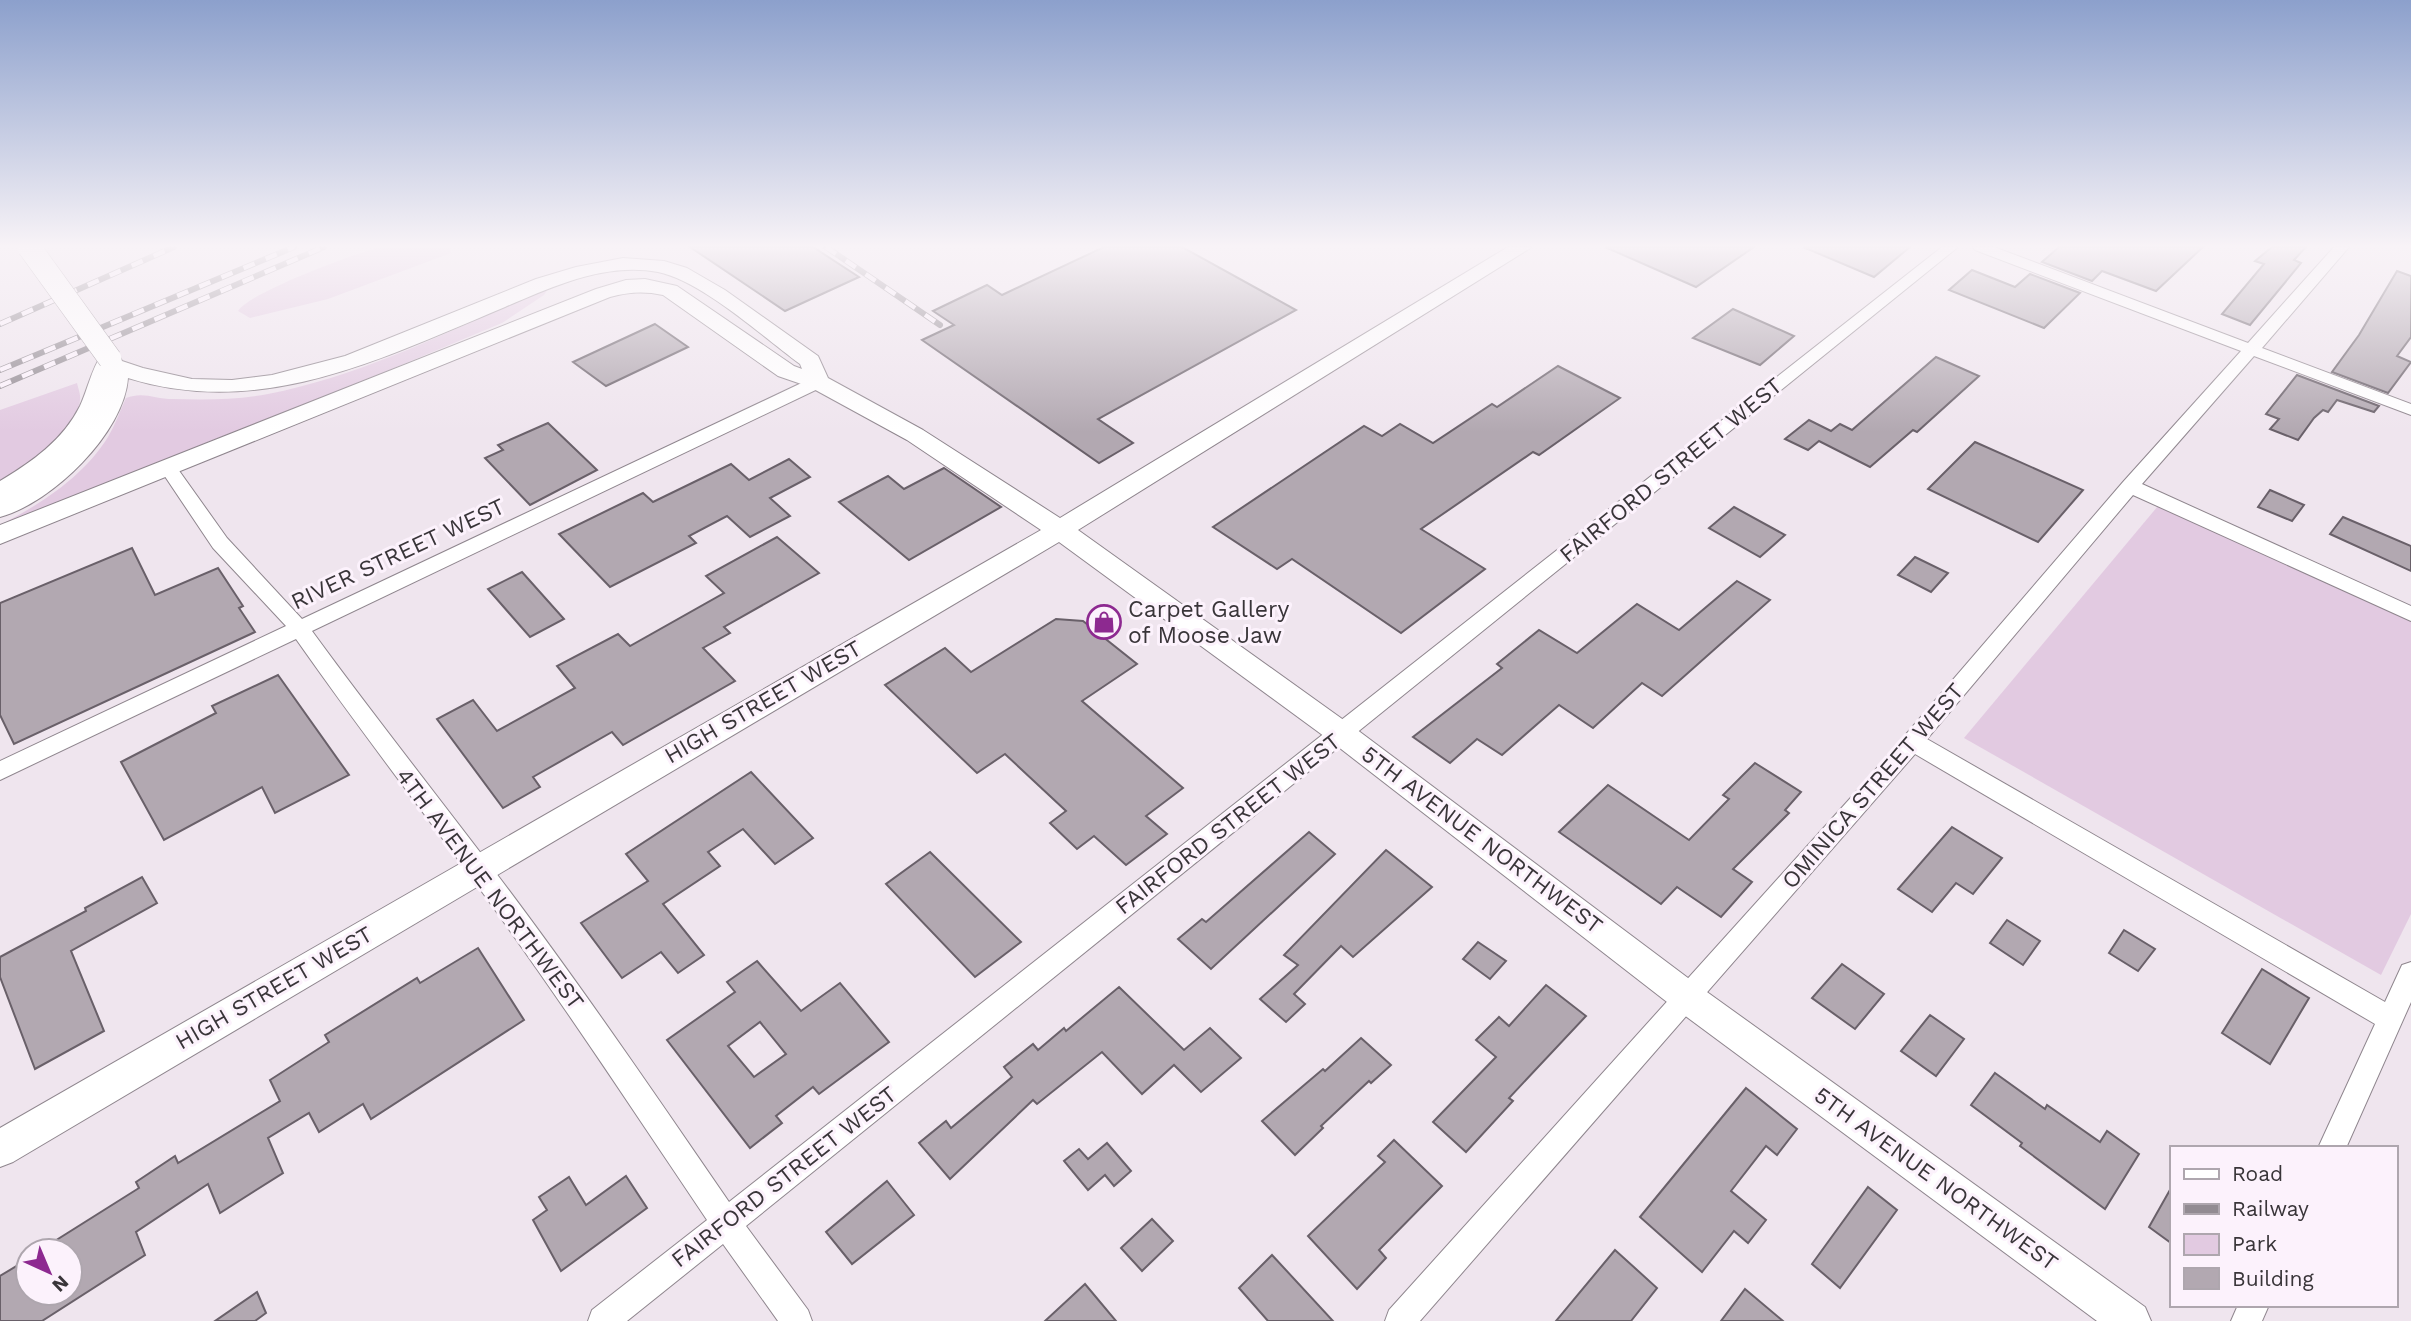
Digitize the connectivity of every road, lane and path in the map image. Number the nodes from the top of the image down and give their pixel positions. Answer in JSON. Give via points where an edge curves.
{"nodes":[{"id":1,"x":74,"y":309,"type":"edge"},
{"id":2,"x":481,"y":309,"type":"edge"},
{"id":3,"x":539,"y":309,"type":"edge"},
{"id":4,"x":563,"y":309,"type":"edge"},
{"id":5,"x":694,"y":309,"type":"edge"},
{"id":6,"x":737,"y":309,"type":"edge"},
{"id":7,"x":1421,"y":309,"type":"edge"},
{"id":8,"x":1874,"y":309,"type":"edge"},
{"id":9,"x":2143,"y":309,"type":"edge"},
{"id":10,"x":2289,"y":309,"type":"edge"},
{"id":11,"x":494,"y":335,"type":"junction"},
{"id":12,"x":2253,"y":350,"type":"junction"},
{"id":13,"x":113,"y":363,"type":"junction"},
{"id":14,"x":818,"y":382,"type":"junction"},
{"id":15,"x":2411,"y":410,"type":"edge"},
{"id":16,"x":169,"y":469,"type":"junction"},
{"id":17,"x":2130,"y":486,"type":"junction"},
{"id":18,"x":0,"y":492,"type":"edge"},
{"id":19,"x":0,"y":509,"type":"edge"},
{"id":20,"x":1060,"y":530,"type":"junction"},
{"id":21,"x":0,"y":535,"type":"edge"},
{"id":22,"x":2411,"y":614,"type":"edge"},
{"id":23,"x":299,"y":628,"type":"junction"},
{"id":24,"x":1342,"y":734,"type":"junction"},
{"id":25,"x":1912,"y":741,"type":"junction"},
{"id":26,"x":0,"y":771,"type":"edge"},
{"id":27,"x":478,"y":868,"type":"junction"},
{"id":28,"x":2411,"y":972,"type":"edge"},
{"id":29,"x":1688,"y":998,"type":"junction"},
{"id":30,"x":2389,"y":1018,"type":"junction"},
{"id":31,"x":2333,"y":1146,"type":"edge"},
{"id":32,"x":0,"y":1149,"type":"edge"},
{"id":33,"x":726,"y":1223,"type":"junction"},
{"id":34,"x":603,"y":1321,"type":"edge"},
{"id":35,"x":797,"y":1321,"type":"edge"},
{"id":36,"x":1400,"y":1321,"type":"edge"},
{"id":37,"x":2131,"y":1321,"type":"edge"}],
"edges":[{"from":1,"to":13,"type":"main road","bridge":true},
{"from":2,"to":13,"type":"main road","name":"5TH AVENUE NORTHWEST","via":[[362,356],[242,385],[194,386]]},
{"from":3,"to":11,"type":"main road"},
{"from":4,"to":11,"type":"main road","name":"5TH AVENUE NORTHWEST"},
{"from":5,"to":14,"type":"main road","name":"5TH AVENUE NORTHWEST","via":[[786,372]]},
{"from":6,"to":14,"type":"main road","name":"5TH AVENUE NORTHWEST","via":[[810,361]]},
{"from":7,"to":20,"type":"main road","name":"HIGH STREET WEST"},
{"from":8,"to":24,"type":"street","name":"FAIRFORD STREET WEST"},
{"from":9,"to":12,"type":"street"},
{"from":10,"to":12,"type":"street","name":"OMINICA STREET WEST"},
{"from":11,"to":16,"type":"main road"},
{"from":12,"to":15,"type":"street"},
{"from":12,"to":17,"type":"street","name":"OMINICA STREET WEST"},
{"from":13,"to":18,"type":"main road","via":[[101,375],[92,407],[72,438]]},
{"from":13,"to":19,"type":"main road","via":[[114,396],[100,425],[51,476]]},
{"from":14,"to":20,"type":"main road","name":"5TH AVENUE NORTHWEST","via":[[915,435]]},
{"from":14,"to":23,"type":"street","name":"RIVER STREET WEST"},
{"from":16,"to":21,"type":"main road"},
{"from":16,"to":23,"type":"street","name":"4TH AVENUE NORTHWEST","via":[[220,543]]},
{"from":17,"to":22,"type":"street"},
{"from":17,"to":25,"type":"street","name":"OMINICA STREET WEST"},
{"from":20,"to":24,"type":"main road","name":"5TH AVENUE NORTHWEST"},
{"from":20,"to":27,"type":"main road","name":"HIGH STREET WEST"},
{"from":23,"to":26,"type":"street","name":"RIVER STREET WEST"},
{"from":23,"to":27,"type":"street","name":"4TH AVENUE NORTHWEST"},
{"from":24,"to":29,"type":"main road","name":"5TH AVENUE NORTHWEST"},
{"from":24,"to":33,"type":"street","name":"FAIRFORD STREET WEST"},
{"from":25,"to":29,"type":"street","name":"OMINICA STREET WEST"},
{"from":25,"to":30,"type":"street"},
{"from":27,"to":32,"type":"main road","name":"HIGH STREET WEST"},
{"from":27,"to":33,"type":"street","name":"4TH AVENUE NORTHWEST"},
{"from":28,"to":30,"type":"street"},
{"from":29,"to":36,"type":"street","name":"OMINICA STREET WEST"},
{"from":29,"to":37,"type":"main road","name":"5TH AVENUE NORTHWEST"},
{"from":30,"to":31,"type":"street"},
{"from":33,"to":34,"type":"street","name":"FAIRFORD STREET WEST"},
{"from":33,"to":35,"type":"street","name":"4TH AVENUE NORTHWEST"}]}
